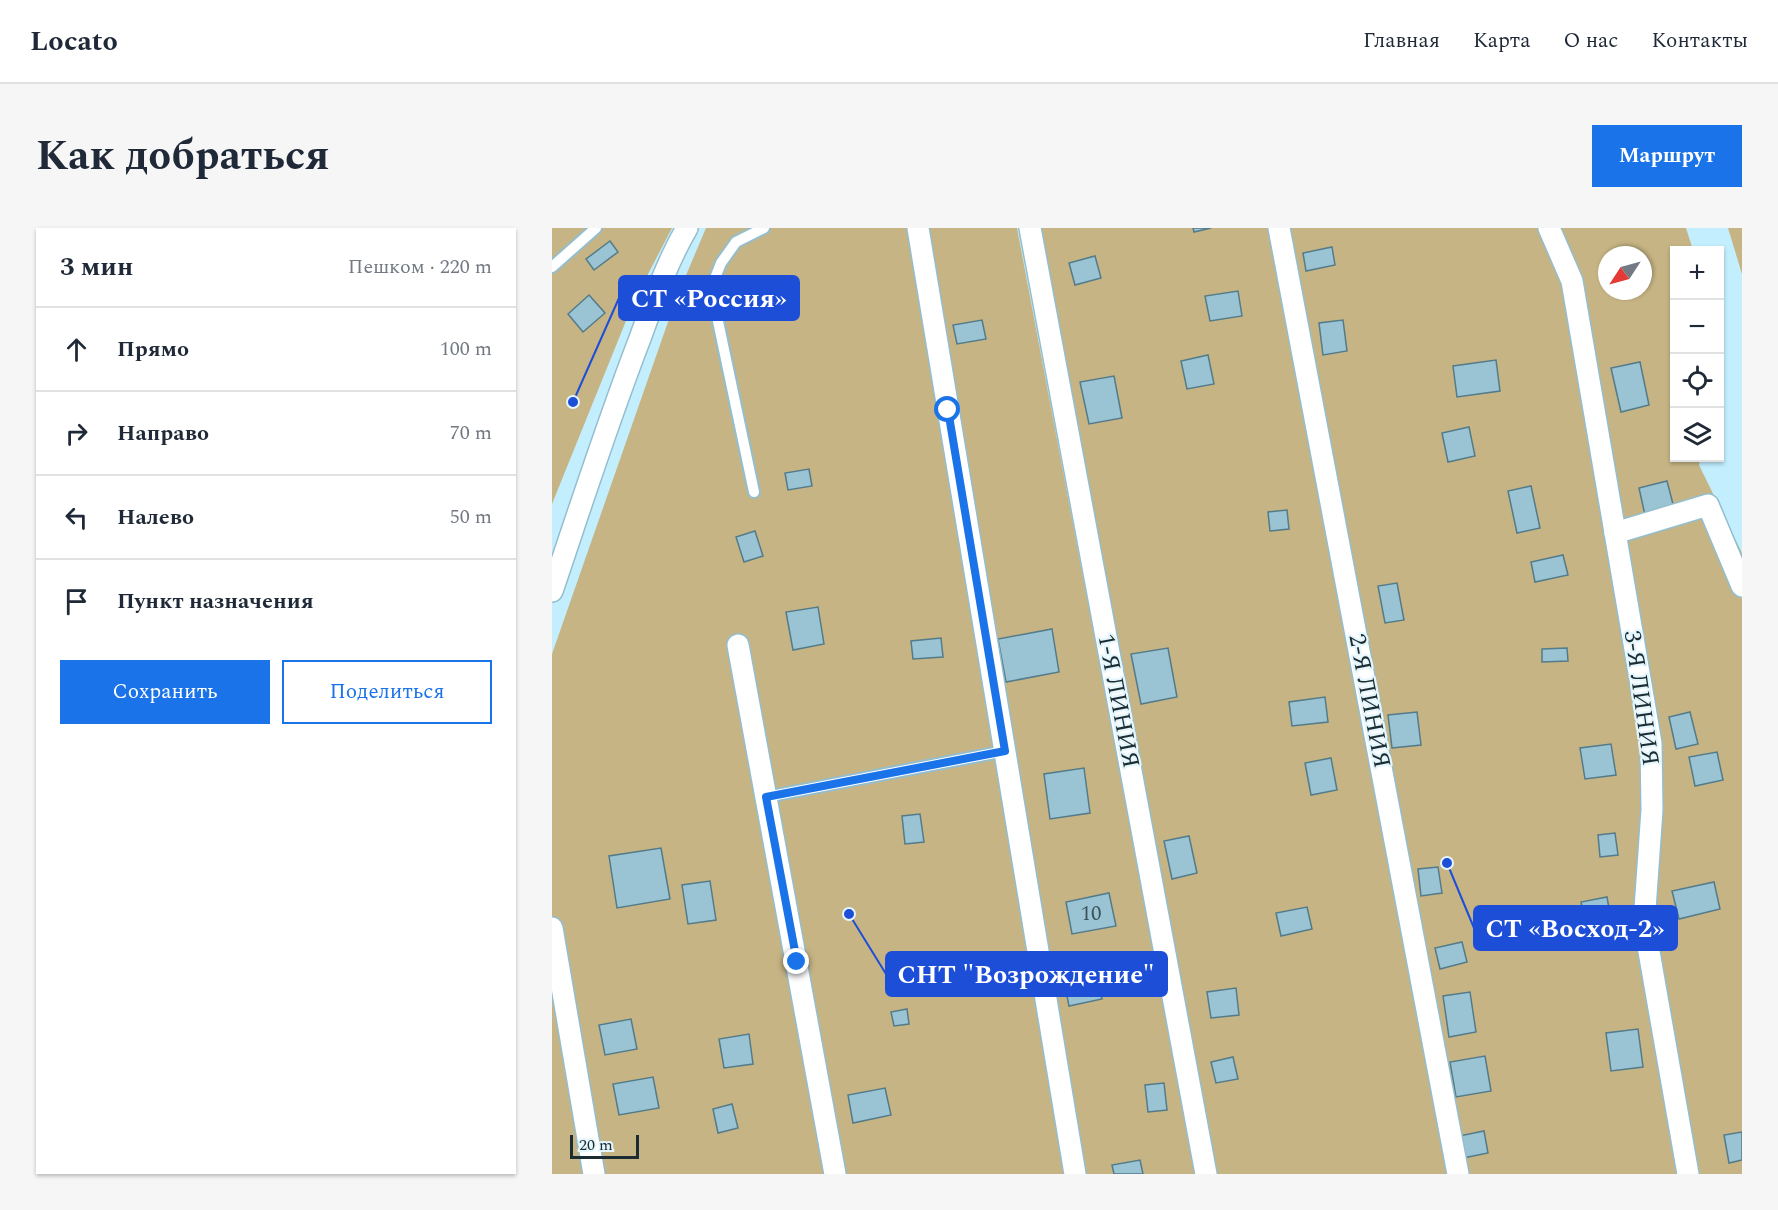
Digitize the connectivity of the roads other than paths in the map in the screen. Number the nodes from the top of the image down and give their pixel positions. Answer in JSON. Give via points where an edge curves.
{"nodes":[{"id":1,"x":596,"y":228,"type":"edge"},
{"id":2,"x":687,"y":228,"type":"edge"},
{"id":3,"x":764,"y":228,"type":"edge"},
{"id":4,"x":918,"y":228,"type":"edge"},
{"id":5,"x":1030,"y":228,"type":"edge"},
{"id":6,"x":1279,"y":228,"type":"edge"},
{"id":7,"x":1549,"y":228,"type":"edge"},
{"id":8,"x":552,"y":267,"type":"edge"},
{"id":9,"x":754,"y":492,"type":"dead end"},
{"id":10,"x":1615,"y":533,"type":"junction"},
{"id":11,"x":1742,"y":586,"type":"edge"},
{"id":12,"x":552,"y":591,"type":"edge"},
{"id":13,"x":738,"y":645,"type":"dead end"},
{"id":14,"x":1005,"y":751,"type":"junction"},
{"id":15,"x":766,"y":797,"type":"junction"},
{"id":16,"x":552,"y":928,"type":"edge"},
{"id":17,"x":594,"y":1174,"type":"edge"},
{"id":18,"x":836,"y":1174,"type":"edge"},
{"id":19,"x":1075,"y":1174,"type":"edge"},
{"id":20,"x":1206,"y":1174,"type":"edge"},
{"id":21,"x":1458,"y":1174,"type":"edge"},
{"id":22,"x":1688,"y":1174,"type":"edge"}],
"edges":[{"from":1,"to":8,"type":"lane"},
{"from":2,"to":12,"type":"street","via":[[660,285],[616,399]]},
{"from":3,"to":9,"type":"lane","via":[[736,242],[721,263],[711,288]]},
{"from":4,"to":14,"type":"street"},
{"from":5,"to":20,"type":"street","name":"1-Я ЛИНИЯ"},
{"from":6,"to":21,"type":"street","name":"2-Я ЛИНИЯ"},
{"from":7,"to":10,"type":"street","name":"3-Я ЛИНИЯ","via":[[1572,281]]},
{"from":10,"to":11,"type":"street","via":[[1708,505]]},
{"from":10,"to":22,"type":"street","name":"3-Я ЛИНИЯ","via":[[1652,743],[1644,923]]},
{"from":13,"to":15,"type":"street"},
{"from":14,"to":15,"type":"lane"},
{"from":14,"to":19,"type":"street"},
{"from":15,"to":18,"type":"street"},
{"from":16,"to":17,"type":"street"}]}
